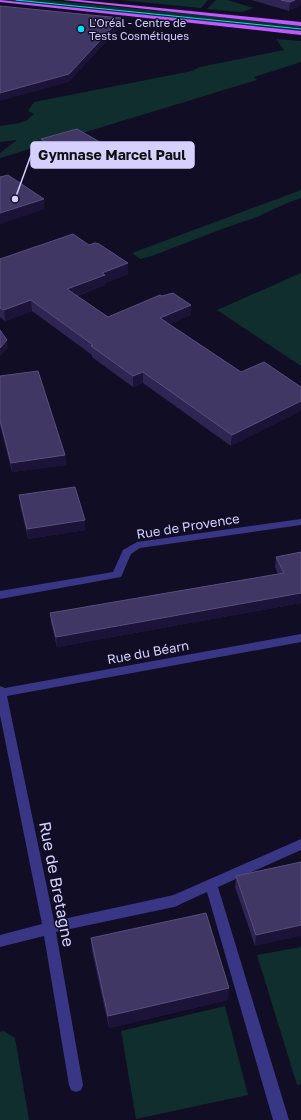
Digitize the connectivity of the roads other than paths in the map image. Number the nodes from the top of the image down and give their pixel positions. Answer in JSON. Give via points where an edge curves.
{"nodes":[{"id":1,"x":65,"y":0,"type":"edge"},
{"id":2,"x":0,"y":2,"type":"edge"},
{"id":3,"x":301,"y":24,"type":"edge"},
{"id":4,"x":301,"y":33,"type":"edge"},
{"id":5,"x":301,"y":522,"type":"edge"},
{"id":6,"x":0,"y":595,"type":"edge"},
{"id":7,"x":301,"y":638,"type":"edge"},
{"id":8,"x":0,"y":691,"type":"edge"},
{"id":9,"x":301,"y":844,"type":"edge"},
{"id":10,"x":211,"y":884,"type":"junction"},
{"id":11,"x":49,"y":928,"type":"junction"},
{"id":12,"x":0,"y":942,"type":"edge"},
{"id":13,"x":76,"y":1085,"type":"dead end"},
{"id":14,"x":282,"y":1120,"type":"edge"}],
"edges":[{"from":1,"to":3,"type":"main road"},
{"from":2,"to":4,"type":"main road"},
{"from":5,"to":6,"type":"street","name":"Rue de Provence","via":[[137,545],[127,552],[117,575]]},
{"from":7,"to":8,"type":"street","name":"Rue du Béarn"},
{"from":8,"to":11,"type":"street","name":"Rue de Bretagne"},
{"from":9,"to":10,"type":"street"},
{"from":10,"to":11,"type":"street","via":[[174,901]]},
{"from":10,"to":14,"type":"street"},
{"from":11,"to":12,"type":"street"},
{"from":11,"to":13,"type":"street","name":"Rue de Bretagne"}]}
